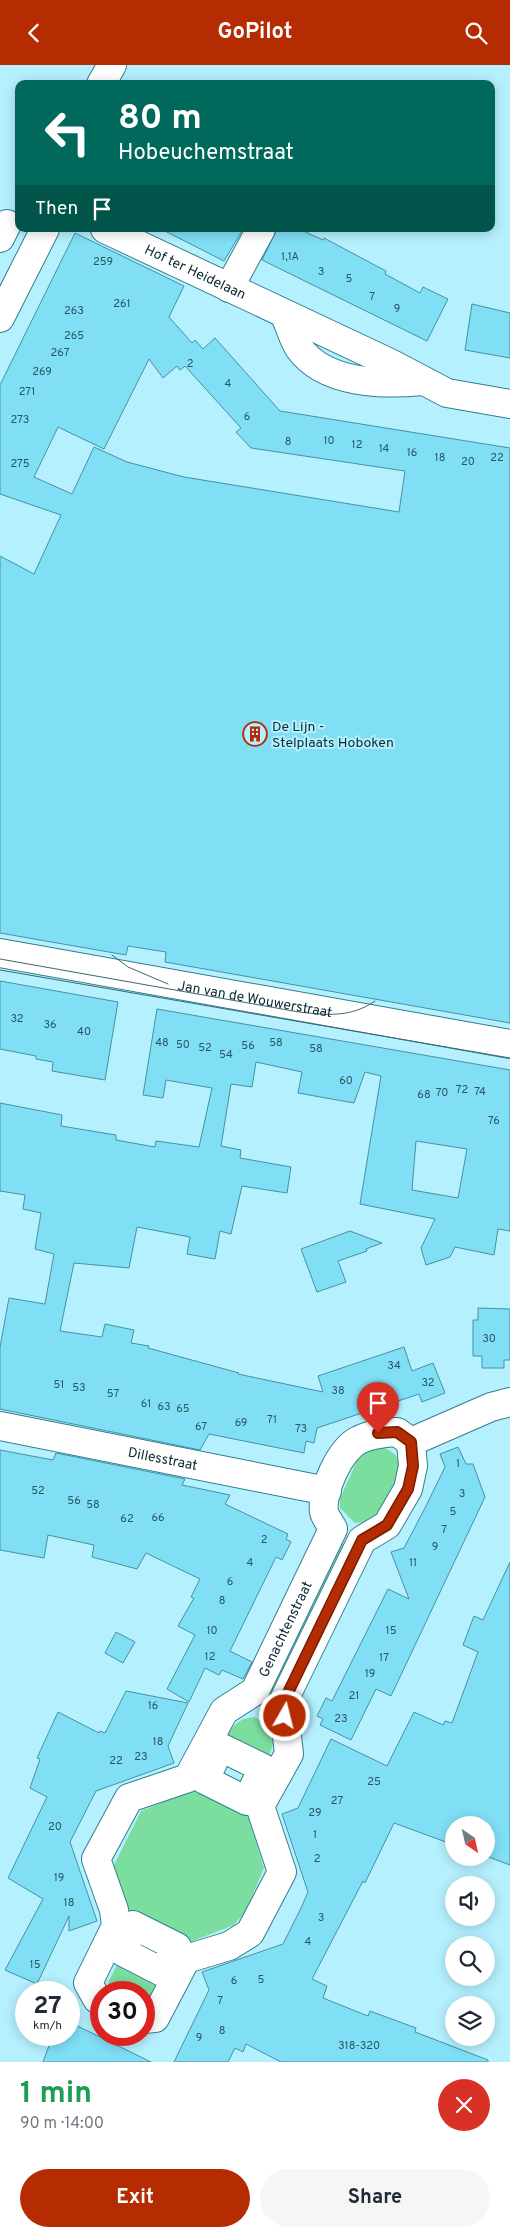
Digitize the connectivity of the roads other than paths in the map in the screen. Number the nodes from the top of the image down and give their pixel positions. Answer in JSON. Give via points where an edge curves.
{"nodes":[{"id":1,"x":112,"y":65,"type":"edge"},
{"id":2,"x":131,"y":65,"type":"edge"},
{"id":3,"x":103,"y":80,"type":"edge"},
{"id":4,"x":122,"y":80,"type":"edge"},
{"id":5,"x":10,"y":231,"type":"edge"},
{"id":6,"x":43,"y":232,"type":"edge"},
{"id":7,"x":111,"y":232,"type":"edge"},
{"id":8,"x":259,"y":232,"type":"edge"},
{"id":9,"x":0,"y":275,"type":"edge"},
{"id":10,"x":229,"y":288,"type":"junction"},
{"id":11,"x":0,"y":318,"type":"edge"},
{"id":12,"x":510,"y":404,"type":"edge"},
{"id":13,"x":0,"y":953,"type":"edge"},
{"id":14,"x":510,"y":1044,"type":"edge"},
{"id":15,"x":510,"y":1403,"type":"edge"},
{"id":16,"x":0,"y":1426,"type":"edge"},
{"id":17,"x":411,"y":1442,"type":"junction"},
{"id":18,"x":327,"y":1491,"type":"junction"},
{"id":19,"x":334,"y":1529,"type":"junction"},
{"id":20,"x":362,"y":1540,"type":"junction"},
{"id":21,"x":255,"y":1691,"type":"junction"},
{"id":22,"x":283,"y":1703,"type":"junction"},
{"id":23,"x":90,"y":1987,"type":"edge"},
{"id":24,"x":155,"y":2018,"type":"edge"}],
"edges":[{"from":1,"to":3,"type":"street"},
{"from":2,"to":4,"type":"street"},
{"from":5,"to":9,"type":"street"},
{"from":6,"to":11,"type":"street"},
{"from":7,"to":10,"type":"street","name":"Hof ter Heidelaan"},
{"from":8,"to":10,"type":"street"},
{"from":10,"to":12,"type":"street","name":"Hof ter Heidelaan","via":[[285,316],[299,348],[330,371],[347,378],[389,385],[422,381],[447,393]]},
{"from":13,"to":14,"type":"street","name":"Jan van de Wouwerstraat"},
{"from":15,"to":17,"type":"street","via":[[491,1407]]},
{"from":16,"to":18,"type":"street","name":"Dillesstraat"},
{"from":17,"to":18,"type":"street","via":[[397,1432],[378,1433],[358,1440],[336,1464]]},
{"from":17,"to":20,"type":"street","via":[[413,1466],[408,1489],[387,1525]]},
{"from":18,"to":19,"type":"street","via":[[324,1512]]},
{"from":19,"to":20,"type":"street"},
{"from":19,"to":21,"type":"street","name":"Genachtenstraat"},
{"from":20,"to":22,"type":"street"},
{"from":21,"to":22,"type":"street"},
{"from":21,"to":23,"type":"street","name":"Genachtenstraat","via":[[224,1711],[188,1778],[129,1798],[96,1859],[114,1910],[116,1926],[88,1983]]},
{"from":22,"to":24,"type":"street","via":[[290,1754],[254,1803],[282,1872],[250,1933],[229,1946],[186,1959]]}]}
